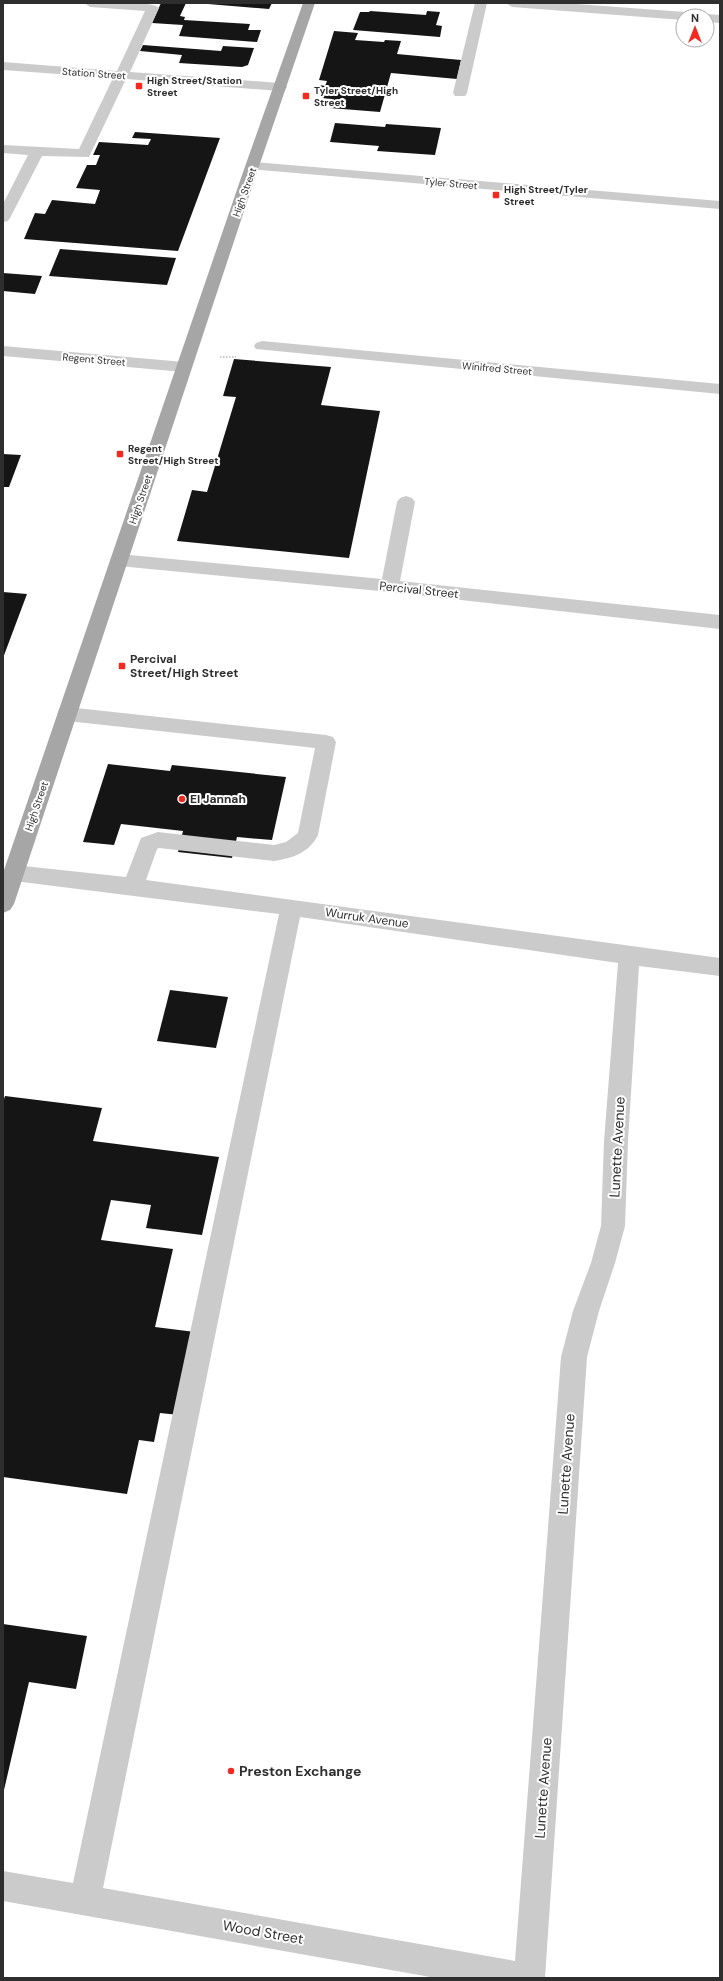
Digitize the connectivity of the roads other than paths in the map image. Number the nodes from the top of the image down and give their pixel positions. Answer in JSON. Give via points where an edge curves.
{"nodes":[{"id":1,"x":90,"y":3,"type":"edge"},
{"id":2,"x":94,"y":3,"type":"edge"},
{"id":3,"x":309,"y":3,"type":"edge"},
{"id":4,"x":481,"y":3,"type":"edge"},
{"id":5,"x":512,"y":3,"type":"edge"},
{"id":6,"x":664,"y":9,"type":"edge"},
{"id":7,"x":675,"y":13,"type":"edge"},
{"id":8,"x":3,"y":66,"type":"edge"},
{"id":9,"x":121,"y":75,"type":"junction"},
{"id":10,"x":280,"y":87,"type":"junction"},
{"id":11,"x":460,"y":93,"type":"dead end"},
{"id":12,"x":3,"y":148,"type":"edge"},
{"id":13,"x":37,"y":151,"type":"junction"},
{"id":14,"x":254,"y":166,"type":"junction"},
{"id":15,"x":720,"y":206,"type":"edge"},
{"id":16,"x":3,"y":218,"type":"edge"},
{"id":17,"x":268,"y":347,"type":"road end"},
{"id":18,"x":3,"y":351,"type":"edge"},
{"id":19,"x":184,"y":367,"type":"junction"},
{"id":20,"x":720,"y":389,"type":"edge"},
{"id":21,"x":406,"y":502,"type":"dead end"},
{"id":22,"x":118,"y":560,"type":"junction"},
{"id":23,"x":390,"y":586,"type":"junction"},
{"id":24,"x":720,"y":622,"type":"edge"},
{"id":25,"x":67,"y":714,"type":"junction"},
{"id":26,"x":14,"y":873,"type":"junction"},
{"id":27,"x":134,"y":885,"type":"junction"},
{"id":28,"x":3,"y":904,"type":"edge"},
{"id":29,"x":291,"y":907,"type":"junction"},
{"id":30,"x":629,"y":956,"type":"junction"},
{"id":31,"x":720,"y":967,"type":"edge"},
{"id":32,"x":3,"y":1886,"type":"edge"},
{"id":33,"x":85,"y":1901,"type":"junction"},
{"id":34,"x":524,"y":1978,"type":"edge"},
{"id":35,"x":529,"y":1978,"type":"edge"}],
"edges":[{"from":1,"to":2,"type":"street"},
{"from":2,"to":9,"type":"street","via":[[153,8]]},
{"from":3,"to":10,"type":"main road","name":"High Street"},
{"from":4,"to":11,"type":"street"},
{"from":5,"to":6,"type":"street"},
{"from":6,"to":7,"type":"street"},
{"from":8,"to":9,"type":"street","name":"Station Street"},
{"from":9,"to":10,"type":"street","name":"Station Street"},
{"from":9,"to":13,"type":"street","via":[[84,154]]},
{"from":10,"to":14,"type":"main road","name":"High Street"},
{"from":12,"to":13,"type":"street"},
{"from":13,"to":16,"type":"street"},
{"from":14,"to":15,"type":"street","name":"Tyler Street"},
{"from":14,"to":19,"type":"main road","name":"High Street"},
{"from":17,"to":20,"type":"street","name":"Winifred Street"},
{"from":18,"to":19,"type":"street","name":"Regent Street"},
{"from":19,"to":22,"type":"main road","name":"High Street"},
{"from":21,"to":23,"type":"street"},
{"from":22,"to":23,"type":"street","name":"Percival Street"},
{"from":22,"to":25,"type":"main road","name":"High Street"},
{"from":23,"to":24,"type":"street","name":"Percival Street"},
{"from":25,"to":26,"type":"main road","name":"High Street"},
{"from":25,"to":27,"type":"street","via":[[326,742],[308,835],[299,846],[274,853],[158,840],[148,844]]},
{"from":26,"to":27,"type":"street","name":"Wurruk Avenue"},
{"from":26,"to":28,"type":"main road","name":"High Street"},
{"from":27,"to":29,"type":"street","name":"Wurruk Avenue"},
{"from":29,"to":30,"type":"street","name":"Wurruk Avenue"},
{"from":29,"to":33,"type":"street"},
{"from":30,"to":31,"type":"street","name":"Wurruk Avenue"},
{"from":30,"to":35,"type":"street","name":"Lunette Avenue","via":[[616,1141],[613,1226],[574,1357]]},
{"from":32,"to":33,"type":"street","name":"Wood Street"},
{"from":33,"to":34,"type":"street","name":"Wood Street"}]}
